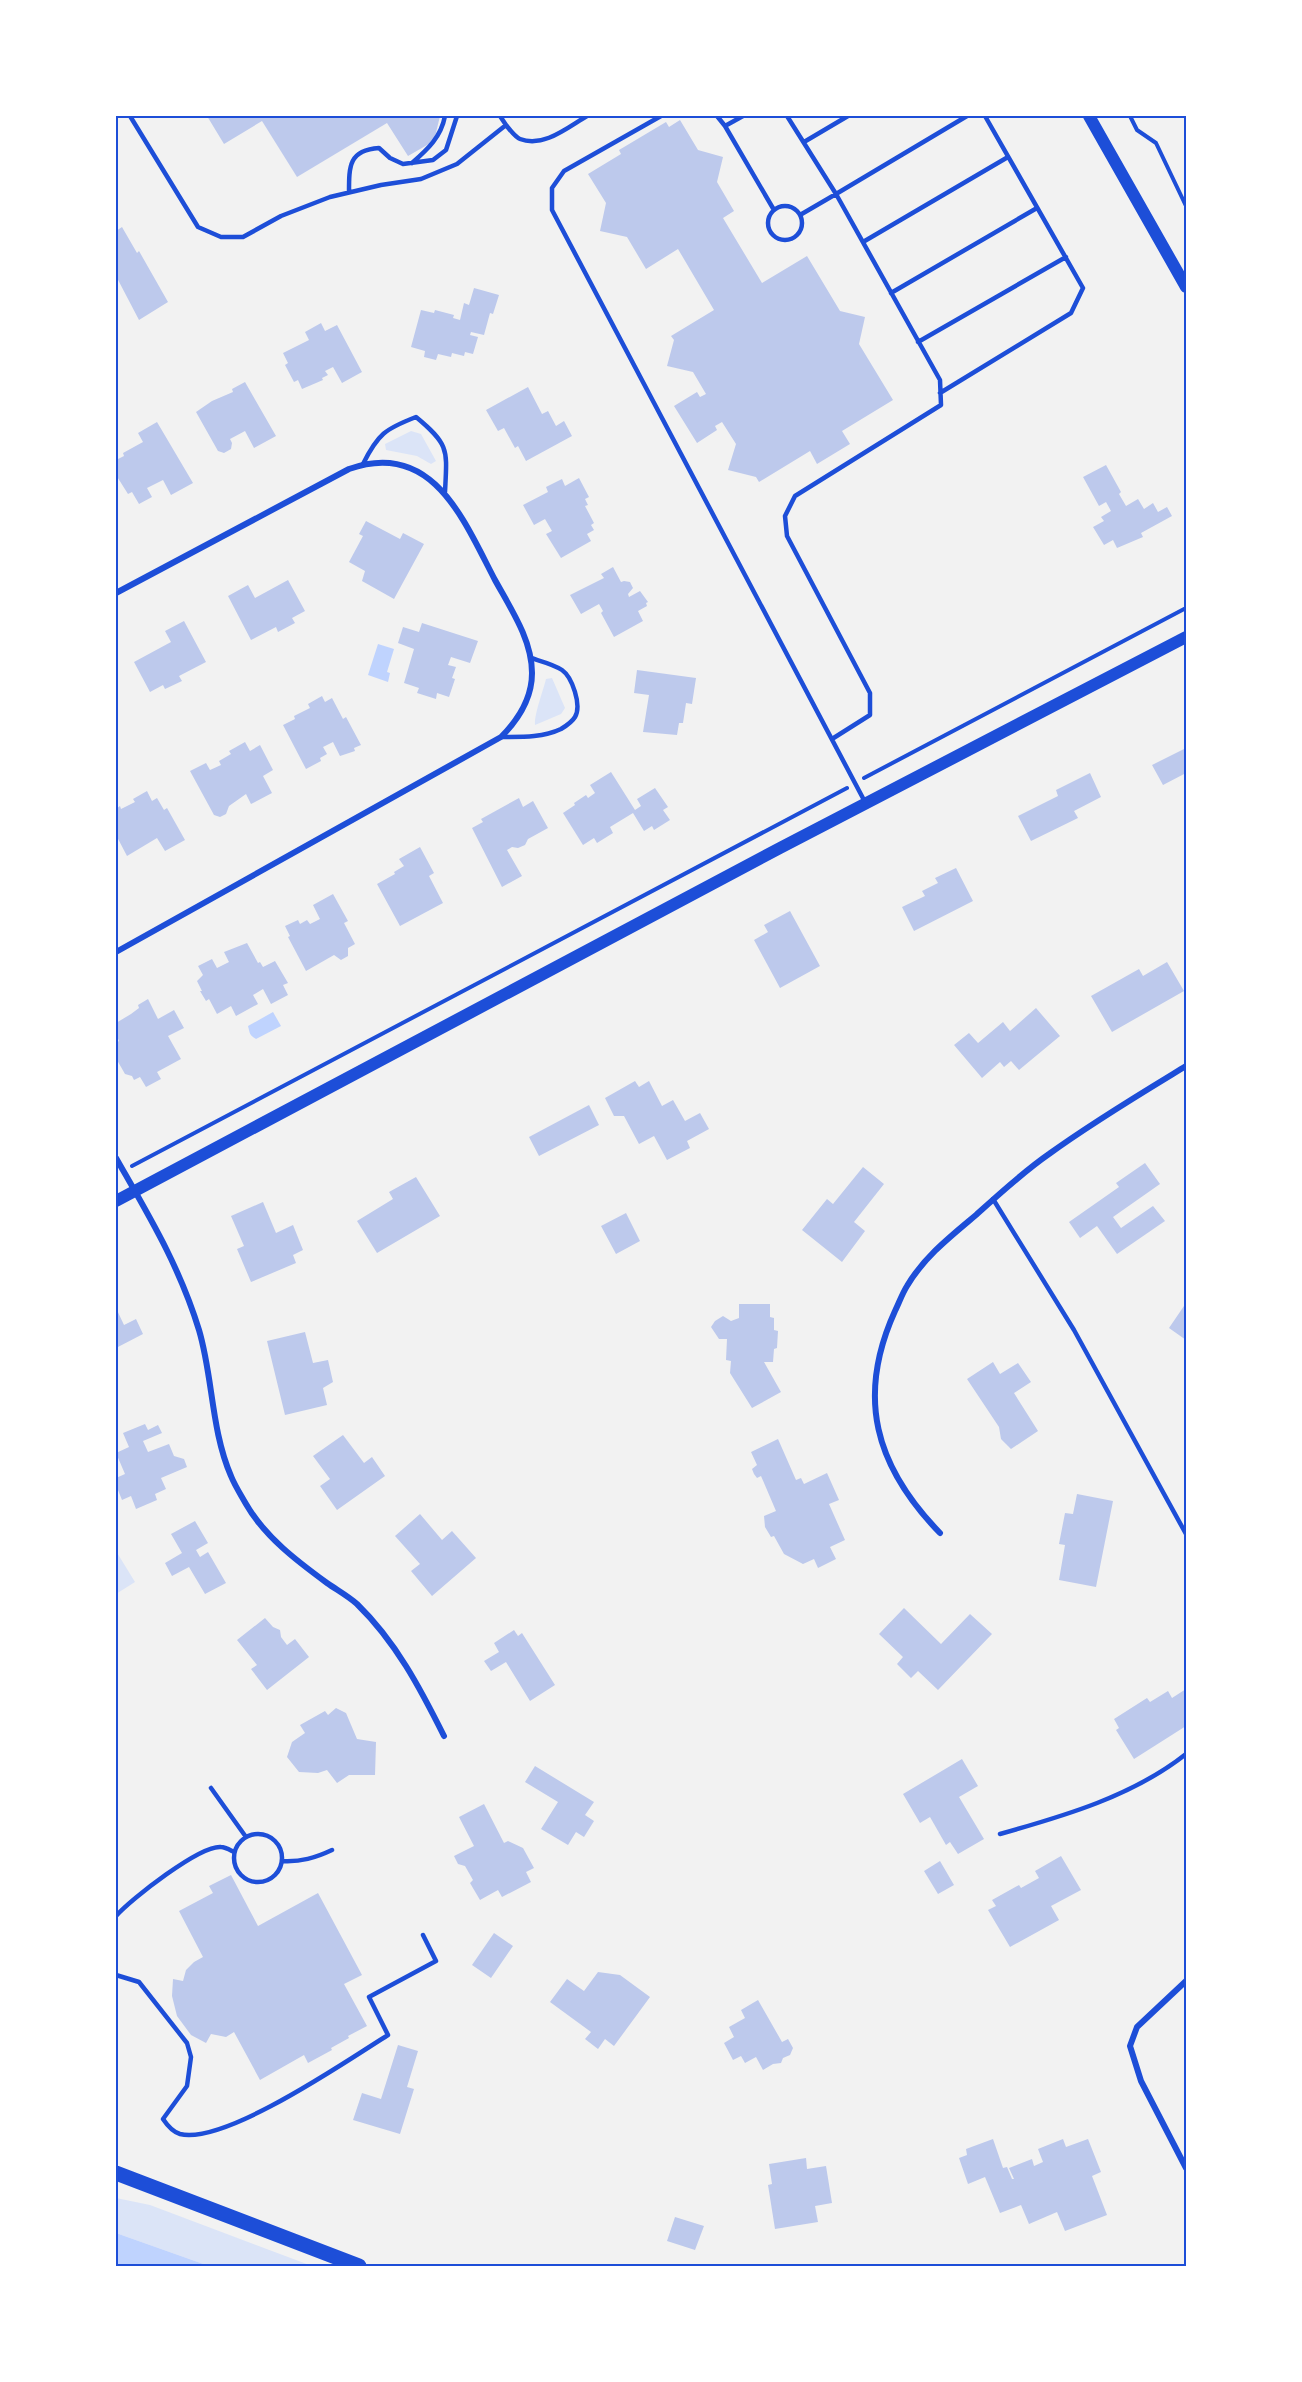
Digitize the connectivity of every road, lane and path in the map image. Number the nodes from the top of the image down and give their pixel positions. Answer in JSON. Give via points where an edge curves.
{"nodes":[{"id":1,"x":130,"y":116,"type":"edge"},
{"id":2,"x":445,"y":116,"type":"edge"},
{"id":3,"x":458,"y":116,"type":"edge"},
{"id":4,"x":500,"y":116,"type":"edge"},
{"id":5,"x":587,"y":116,"type":"edge"},
{"id":6,"x":661,"y":116,"type":"edge"},
{"id":7,"x":717,"y":116,"type":"edge"},
{"id":8,"x":743,"y":116,"type":"edge"},
{"id":9,"x":788,"y":116,"type":"edge"},
{"id":10,"x":848,"y":116,"type":"edge"},
{"id":11,"x":967,"y":116,"type":"edge"},
{"id":12,"x":985,"y":116,"type":"edge"},
{"id":13,"x":1089,"y":116,"type":"edge"},
{"id":14,"x":1131,"y":116,"type":"edge"},
{"id":15,"x":506,"y":125,"type":"junction"},
{"id":16,"x":725,"y":126,"type":"junction"},
{"id":17,"x":804,"y":142,"type":"junction"},
{"id":18,"x":1008,"y":157,"type":"junction"},
{"id":19,"x":412,"y":163,"type":"junction"},
{"id":20,"x":349,"y":192,"type":"junction"},
{"id":21,"x":836,"y":194,"type":"junction"},
{"id":22,"x":1186,"y":206,"type":"edge"},
{"id":23,"x":1037,"y":208,"type":"junction"},
{"id":24,"x":774,"y":210,"type":"junction"},
{"id":25,"x":800,"y":215,"type":"junction"},
{"id":26,"x":863,"y":242,"type":"junction"},
{"id":27,"x":1066,"y":257,"type":"junction"},
{"id":28,"x":1186,"y":287,"type":"edge"},
{"id":29,"x":891,"y":293,"type":"junction"},
{"id":30,"x":918,"y":342,"type":"junction"},
{"id":31,"x":940,"y":393,"type":"junction"},
{"id":32,"x":363,"y":464,"type":"junction"},
{"id":33,"x":445,"y":492,"type":"junction"},
{"id":34,"x":116,"y":593,"type":"edge"},
{"id":35,"x":1186,"y":608,"type":"edge"},
{"id":36,"x":1186,"y":638,"type":"edge"},
{"id":37,"x":531,"y":658,"type":"junction"},
{"id":38,"x":501,"y":737,"type":"junction"},
{"id":39,"x":832,"y":739,"type":"junction"},
{"id":40,"x":855,"y":783,"type":"junction"},
{"id":41,"x":866,"y":804,"type":"junction"},
{"id":42,"x":116,"y":952,"type":"edge"},
{"id":43,"x":1186,"y":1066,"type":"edge"},
{"id":44,"x":153,"y":1156,"type":"dead end"},
{"id":45,"x":116,"y":1158,"type":"edge"},
{"id":46,"x":134,"y":1191,"type":"junction"},
{"id":47,"x":993,"y":1199,"type":"junction"},
{"id":48,"x":116,"y":1201,"type":"edge"},
{"id":49,"x":940,"y":1533,"type":"dead end"},
{"id":50,"x":1186,"y":1534,"type":"edge"},
{"id":51,"x":444,"y":1736,"type":"dead end"},
{"id":52,"x":1186,"y":1755,"type":"edge"},
{"id":53,"x":211,"y":1788,"type":"dead end"},
{"id":54,"x":1000,"y":1834,"type":"dead end"},
{"id":55,"x":246,"y":1837,"type":"junction"},
{"id":56,"x":332,"y":1850,"type":"dead end"},
{"id":57,"x":234,"y":1852,"type":"junction"},
{"id":58,"x":282,"y":1861,"type":"junction"},
{"id":59,"x":116,"y":1916,"type":"edge"},
{"id":60,"x":423,"y":1935,"type":"dead end"},
{"id":61,"x":116,"y":1975,"type":"edge"},
{"id":62,"x":1186,"y":1982,"type":"edge"},
{"id":63,"x":1186,"y":2168,"type":"edge"},
{"id":64,"x":116,"y":2173,"type":"edge"},
{"id":65,"x":359,"y":2266,"type":"edge"}],
"edges":[{"from":1,"to":20,"type":"lane","via":[[198,227],[221,237],[243,237],[282,216]]},
{"from":2,"to":19,"type":"lane","via":[[442,131]]},
{"from":3,"to":19,"type":"lane","via":[[446,150],[433,160]]},
{"from":4,"to":15,"type":"lane"},
{"from":5,"to":15,"type":"lane","via":[[537,142],[518,138]]},
{"from":6,"to":39,"type":"lane","via":[[564,171],[552,188],[552,210]]},
{"from":7,"to":16,"type":"lane"},
{"from":8,"to":16,"type":"lane"},
{"from":9,"to":17,"type":"lane"},
{"from":10,"to":17,"type":"lane"},
{"from":11,"to":21,"type":"lane"},
{"from":12,"to":18,"type":"lane"},
{"from":13,"to":28,"type":"main road"},
{"from":14,"to":22,"type":"path","via":[[1137,130],[1156,143]]},
{"from":15,"to":20,"type":"lane","via":[[458,164],[421,178]]},
{"from":16,"to":24,"type":"lane"},
{"from":17,"to":21,"type":"lane"},
{"from":18,"to":23,"type":"lane"},
{"from":18,"to":26,"type":"lane"},
{"from":19,"to":20,"type":"lane","via":[[403,164],[379,148],[365,149],[353,158]]},
{"from":21,"to":25,"type":"lane"},
{"from":21,"to":26,"type":"lane"},
{"from":23,"to":27,"type":"lane"},
{"from":23,"to":29,"type":"lane"},
{"from":24,"to":25,"type":"lane","via":[[790,206]]},
{"from":24,"to":25,"type":"lane","via":[[768,225],[773,235],[783,240],[799,234]]},
{"from":26,"to":29,"type":"lane"},
{"from":27,"to":30,"type":"lane"},
{"from":27,"to":31,"type":"lane","via":[[1083,288],[1071,313]]},
{"from":29,"to":30,"type":"lane"},
{"from":30,"to":31,"type":"lane","via":[[940,381]]},
{"from":31,"to":39,"type":"lane","via":[[941,405],[795,496],[785,516],[787,536],[870,693],[870,715]]},
{"from":32,"to":33,"type":"street","via":[[404,466]]},
{"from":32,"to":33,"type":"lane","via":[[374,443],[390,427],[416,417],[437,435],[447,456]]},
{"from":32,"to":34,"type":"street"},
{"from":33,"to":37,"type":"street","via":[[462,516],[522,629]]},
{"from":35,"to":40,"type":"path"},
{"from":36,"to":41,"type":"main road"},
{"from":37,"to":38,"type":"street","via":[[527,699],[517,721]]},
{"from":37,"to":38,"type":"lane","via":[[562,670],[575,695],[576,716],[559,730],[540,736]]},
{"from":38,"to":42,"type":"street"},
{"from":39,"to":40,"type":"lane"},
{"from":40,"to":41,"type":"lane"},
{"from":40,"to":44,"type":"path"},
{"from":41,"to":46,"type":"main road"},
{"from":43,"to":47,"type":"street","via":[[1048,1155]]},
{"from":45,"to":46,"type":"street"},
{"from":46,"to":48,"type":"main road"},
{"from":46,"to":51,"type":"street","via":[[167,1247],[185,1289],[200,1332],[217,1428],[231,1476],[248,1507],[269,1536],[355,1602],[386,1635]]},
{"from":47,"to":49,"type":"street","via":[[933,1252],[907,1286],[880,1349],[874,1379],[875,1409],[884,1449],[906,1494]]},
{"from":47,"to":50,"type":"lane","via":[[1085,1349]]},
{"from":52,"to":54,"type":"lane","via":[[1136,1785],[1071,1814]]},
{"from":53,"to":55,"type":"lane"},
{"from":55,"to":57,"type":"lane"},
{"from":55,"to":58,"type":"lane","via":[[258,1833],[273,1839],[282,1852]]},
{"from":56,"to":58,"type":"lane","via":[[299,1862]]},
{"from":57,"to":58,"type":"lane","via":[[239,1874],[253,1882],[269,1880]]},
{"from":57,"to":59,"type":"lane","via":[[213,1848],[196,1857],[171,1871]]},
{"from":60,"to":61,"type":"lane","via":[[436,1961],[369,1997],[388,2035],[281,2102],[212,2130],[188,2135],[177,2133],[163,2120],[187,2086],[191,2057],[187,2043],[139,1982]]},
{"from":62,"to":63,"type":"street","via":[[1137,2027],[1130,2046],[1141,2081]]},
{"from":64,"to":65,"type":"main road"}]}
